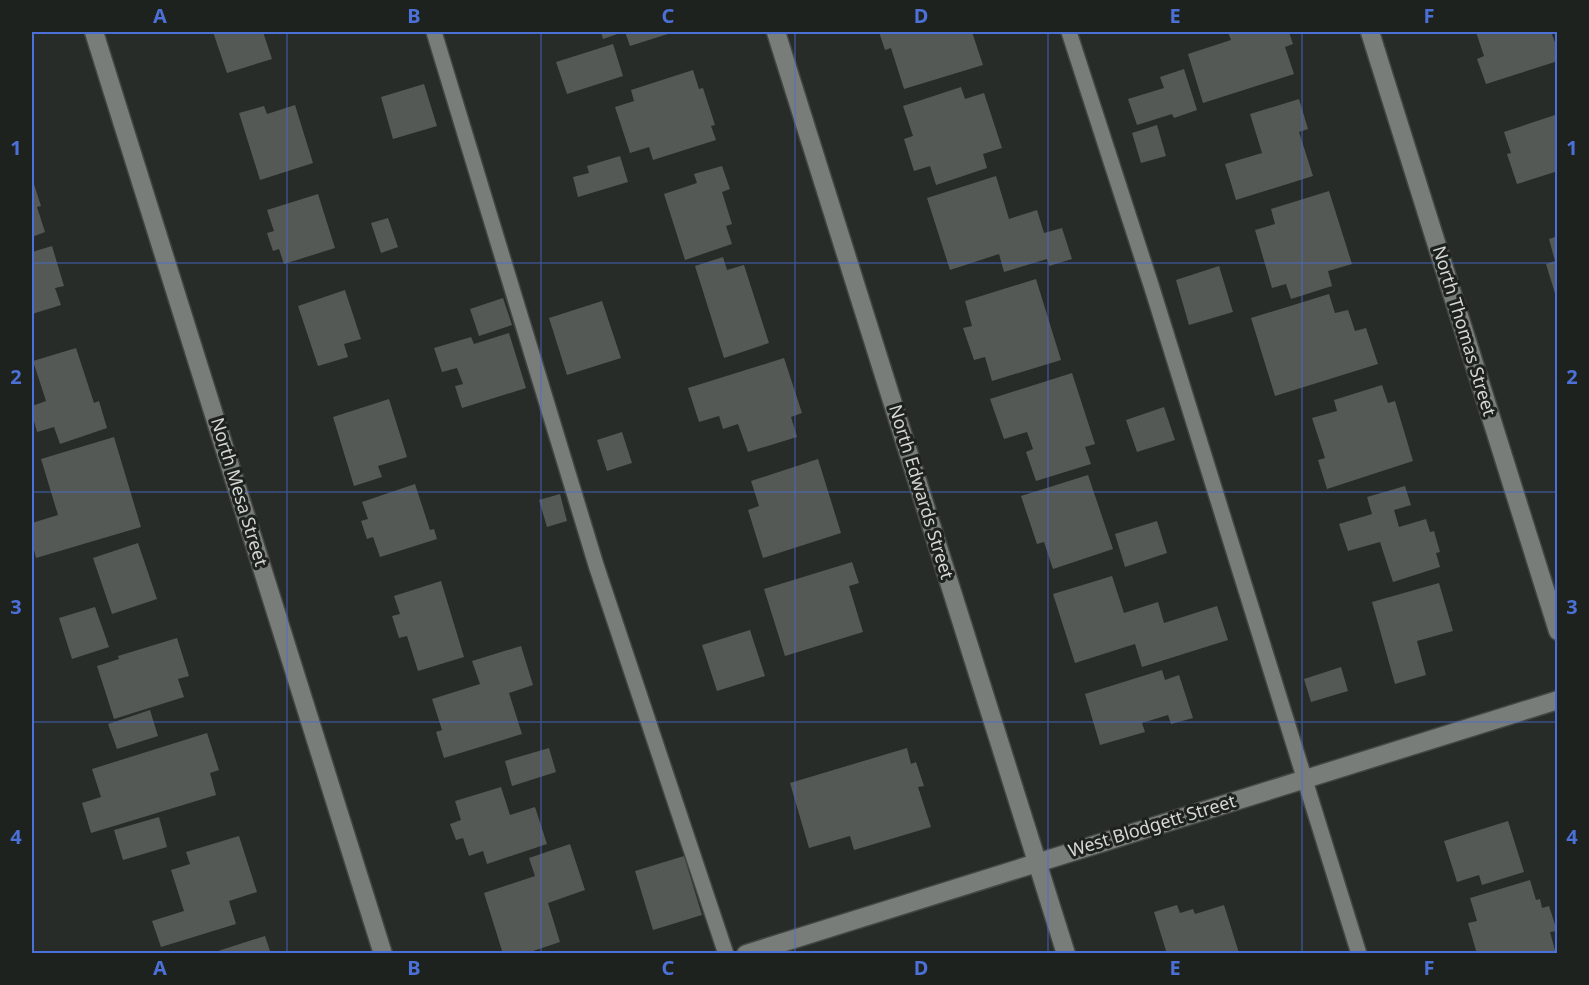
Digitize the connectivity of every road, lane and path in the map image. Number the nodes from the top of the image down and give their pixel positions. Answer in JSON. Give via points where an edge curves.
{"nodes":[{"id":1,"x":94,"y":32,"type":"edge"},
{"id":2,"x":434,"y":32,"type":"edge"},
{"id":3,"x":776,"y":32,"type":"edge"},
{"id":4,"x":1069,"y":32,"type":"edge"},
{"id":5,"x":1370,"y":32,"type":"edge"},
{"id":6,"x":1557,"y":631,"type":"edge"},
{"id":7,"x":1557,"y":700,"type":"edge"},
{"id":8,"x":1303,"y":778,"type":"junction"},
{"id":9,"x":1037,"y":861,"type":"junction"},
{"id":10,"x":383,"y":954,"type":"edge"},
{"id":11,"x":726,"y":954,"type":"edge"},
{"id":12,"x":747,"y":954,"type":"edge"},
{"id":13,"x":1066,"y":954,"type":"edge"},
{"id":14,"x":1359,"y":954,"type":"edge"}],
"edges":[{"from":1,"to":10,"type":"street","name":"North Mesa Street"},
{"from":2,"to":11,"type":"lane","via":[[596,564]]},
{"from":3,"to":9,"type":"street","name":"North Edwards Street"},
{"from":4,"to":8,"type":"lane"},
{"from":5,"to":6,"type":"street","name":"North Thomas Street"},
{"from":7,"to":8,"type":"street","name":"West Blodgett Street"},
{"from":8,"to":9,"type":"street","name":"West Blodgett Street"},
{"from":8,"to":14,"type":"lane"},
{"from":9,"to":12,"type":"street","name":"West Blodgett Street"},
{"from":9,"to":13,"type":"street","name":"North Edwards Street"}]}
